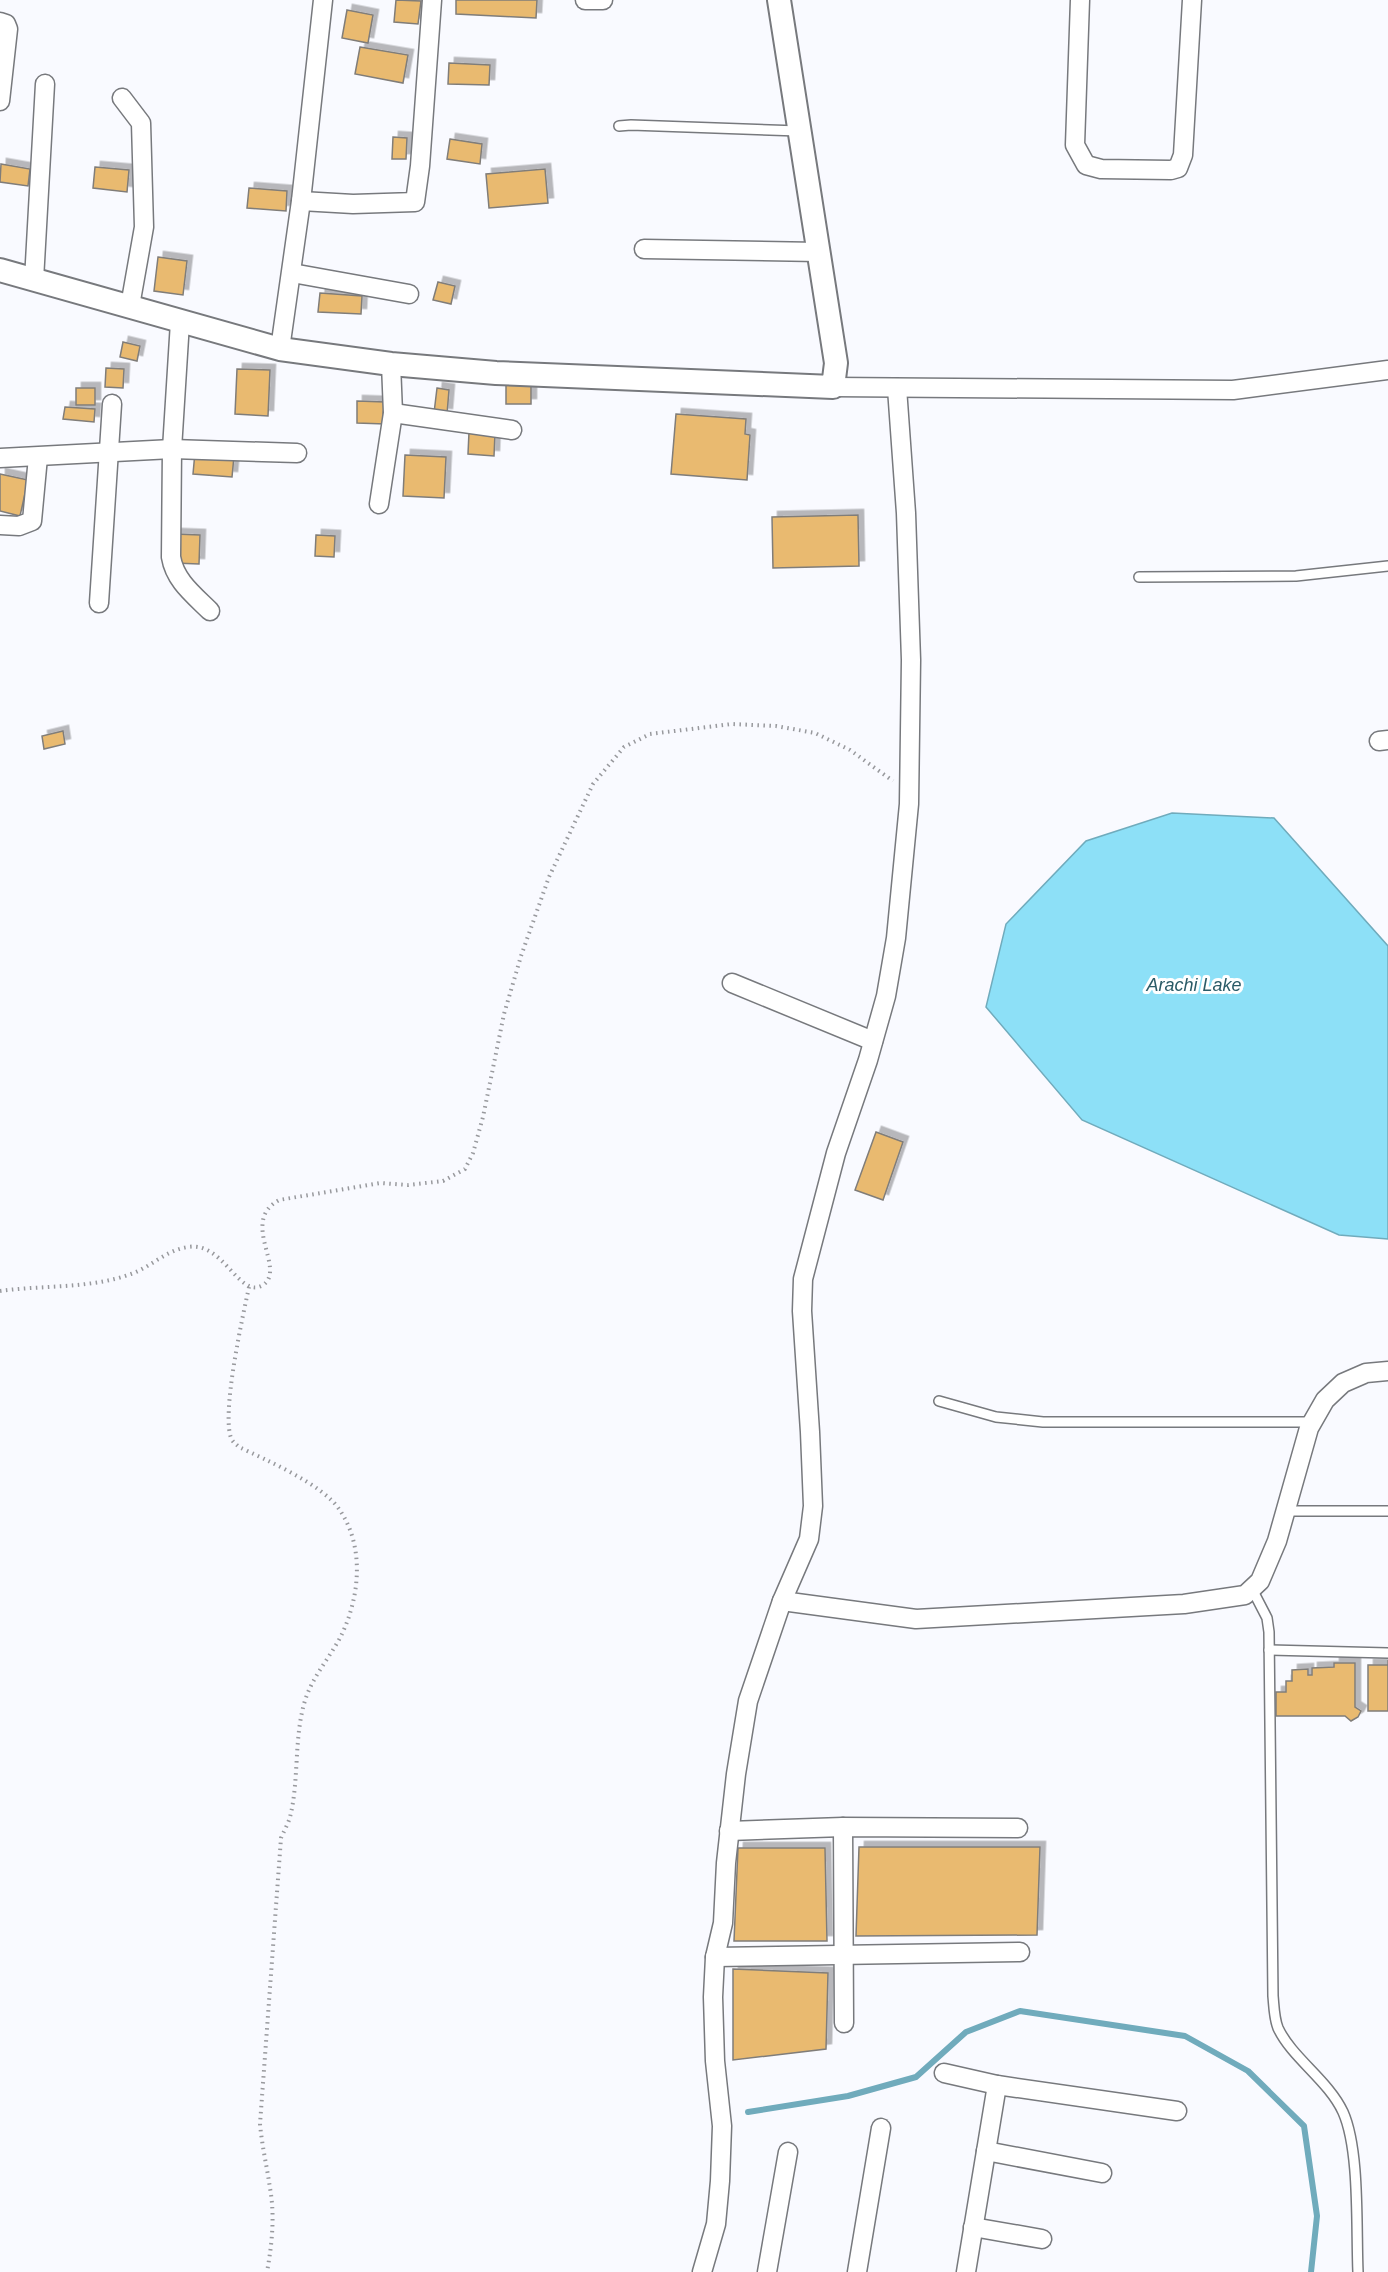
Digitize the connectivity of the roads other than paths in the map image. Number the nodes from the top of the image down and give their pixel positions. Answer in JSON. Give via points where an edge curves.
{"nodes":[{"id":1,"x":323,"y":0,"type":"edge"},
{"id":2,"x":432,"y":0,"type":"edge"},
{"id":3,"x":585,"y":0,"type":"edge"},
{"id":4,"x":603,"y":0,"type":"edge"},
{"id":5,"x":779,"y":0,"type":"edge"},
{"id":6,"x":1080,"y":0,"type":"edge"},
{"id":7,"x":1192,"y":0,"type":"edge"},
{"id":8,"x":0,"y":22,"type":"edge"},
{"id":9,"x":45,"y":84,"type":"dead end"},
{"id":10,"x":123,"y":98,"type":"dead end"},
{"id":11,"x":0,"y":101,"type":"edge"},
{"id":12,"x":619,"y":126,"type":"dead end"},
{"id":13,"x":799,"y":131,"type":"junction"},
{"id":14,"x":301,"y":201,"type":"junction"},
{"id":15,"x":644,"y":249,"type":"dead end"},
{"id":16,"x":819,"y":252,"type":"junction"},
{"id":17,"x":0,"y":270,"type":"edge"},
{"id":18,"x":292,"y":273,"type":"junction"},
{"id":19,"x":34,"y":280,"type":"junction"},
{"id":20,"x":409,"y":294,"type":"dead end"},
{"id":21,"x":130,"y":306,"type":"junction"},
{"id":22,"x":180,"y":322,"type":"junction"},
{"id":23,"x":280,"y":349,"type":"junction"},
{"id":24,"x":391,"y":364,"type":"junction"},
{"id":25,"x":1388,"y":369,"type":"edge"},
{"id":26,"x":833,"y":387,"type":"junction"},
{"id":27,"x":897,"y":388,"type":"junction"},
{"id":28,"x":112,"y":404,"type":"dead end"},
{"id":29,"x":393,"y":413,"type":"junction"},
{"id":30,"x":512,"y":430,"type":"dead end"},
{"id":31,"x":172,"y":449,"type":"junction"},
{"id":32,"x":109,"y":453,"type":"junction"},
{"id":33,"x":297,"y":453,"type":"dead end"},
{"id":34,"x":38,"y":457,"type":"junction"},
{"id":35,"x":0,"y":459,"type":"edge"},
{"id":36,"x":379,"y":504,"type":"dead end"},
{"id":37,"x":0,"y":525,"type":"edge"},
{"id":38,"x":1388,"y":566,"type":"edge"},
{"id":39,"x":1139,"y":577,"type":"dead end"},
{"id":40,"x":99,"y":603,"type":"dead end"},
{"id":41,"x":210,"y":611,"type":"dead end"},
{"id":42,"x":732,"y":983,"type":"dead end"},
{"id":43,"x":873,"y":1041,"type":"junction"},
{"id":44,"x":1388,"y":1371,"type":"edge"},
{"id":45,"x":939,"y":1401,"type":"dead end"},
{"id":46,"x":1313,"y":1422,"type":"junction"},
{"id":47,"x":1286,"y":1511,"type":"junction"},
{"id":48,"x":1388,"y":1511,"type":"edge"},
{"id":49,"x":1252,"y":1589,"type":"junction"},
{"id":50,"x":782,"y":1601,"type":"junction"},
{"id":51,"x":1269,"y":1650,"type":"junction"},
{"id":52,"x":1388,"y":1653,"type":"edge"},
{"id":53,"x":843,"y":1827,"type":"junction"},
{"id":54,"x":1018,"y":1828,"type":"dead end"},
{"id":55,"x":729,"y":1831,"type":"junction"},
{"id":56,"x":1020,"y":1952,"type":"dead end"},
{"id":57,"x":844,"y":1955,"type":"junction"},
{"id":58,"x":716,"y":1957,"type":"junction"},
{"id":59,"x":844,"y":2023,"type":"dead end"},
{"id":60,"x":944,"y":2073,"type":"dead end"},
{"id":61,"x":997,"y":2085,"type":"junction"},
{"id":62,"x":1177,"y":2111,"type":"dead end"},
{"id":63,"x":881,"y":2128,"type":"dead end"},
{"id":64,"x":986,"y":2151,"type":"junction"},
{"id":65,"x":788,"y":2152,"type":"dead end"},
{"id":66,"x":1102,"y":2173,"type":"dead end"},
{"id":67,"x":973,"y":2227,"type":"junction"},
{"id":68,"x":1042,"y":2240,"type":"dead end"},
{"id":69,"x":702,"y":2272,"type":"edge"},
{"id":70,"x":767,"y":2272,"type":"edge"},
{"id":71,"x":856,"y":2272,"type":"edge"},
{"id":72,"x":966,"y":2272,"type":"edge"},
{"id":73,"x":1358,"y":2272,"type":"edge"}],
"edges":[{"from":1,"to":14,"type":"street"},
{"from":2,"to":14,"type":"street","via":[[415,202]]},
{"from":3,"to":4,"type":"street"},
{"from":5,"to":13,"type":"street"},
{"from":6,"to":7,"type":"street","via":[[1075,136],[1086,165],[1101,169],[1171,170],[1178,168],[1184,155]]},
{"from":8,"to":11,"type":"street","via":[[8,29]]},
{"from":9,"to":19,"type":"street"},
{"from":10,"to":21,"type":"street","via":[[141,123],[144,227]]},
{"from":12,"to":13,"type":"lane"},
{"from":13,"to":16,"type":"street"},
{"from":14,"to":18,"type":"street"},
{"from":15,"to":16,"type":"street"},
{"from":16,"to":26,"type":"street","via":[[836,363]]},
{"from":17,"to":19,"type":"street"},
{"from":18,"to":20,"type":"street"},
{"from":18,"to":23,"type":"street"},
{"from":19,"to":21,"type":"street"},
{"from":21,"to":22,"type":"street"},
{"from":22,"to":23,"type":"street"},
{"from":22,"to":31,"type":"street"},
{"from":23,"to":24,"type":"street"},
{"from":24,"to":26,"type":"street","via":[[496,374]]},
{"from":24,"to":29,"type":"street"},
{"from":25,"to":27,"type":"street","via":[[1233,390]]},
{"from":26,"to":27,"type":"street"},
{"from":27,"to":43,"type":"street","via":[[911,660],[909,794],[896,938]]},
{"from":28,"to":32,"type":"street"},
{"from":29,"to":30,"type":"street"},
{"from":29,"to":36,"type":"street"},
{"from":31,"to":32,"type":"street"},
{"from":31,"to":33,"type":"street"},
{"from":31,"to":41,"type":"street","via":[[173,569]]},
{"from":32,"to":34,"type":"street"},
{"from":32,"to":40,"type":"street"},
{"from":34,"to":35,"type":"street"},
{"from":34,"to":37,"type":"street","via":[[32,521],[19,526]]},
{"from":38,"to":39,"type":"lane","via":[[1296,576]]},
{"from":42,"to":43,"type":"street"},
{"from":43,"to":50,"type":"street","via":[[836,1153],[803,1279],[813,1506],[809,1539]]},
{"from":44,"to":46,"type":"street","via":[[1366,1373],[1343,1383],[1325,1400]]},
{"from":45,"to":46,"type":"lane","via":[[996,1417],[1044,1422]]},
{"from":46,"to":47,"type":"street"},
{"from":47,"to":48,"type":"lane"},
{"from":47,"to":49,"type":"street","via":[[1260,1581]]},
{"from":49,"to":50,"type":"street","via":[[1245,1595],[1184,1604],[916,1619]]},
{"from":49,"to":51,"type":"lane","via":[[1267,1618]]},
{"from":50,"to":55,"type":"street","via":[[748,1701]]},
{"from":51,"to":52,"type":"lane"},
{"from":51,"to":73,"type":"lane","via":[[1275,2015],[1286,2039],[1343,2112],[1353,2152]]},
{"from":53,"to":54,"type":"street"},
{"from":53,"to":55,"type":"street"},
{"from":53,"to":57,"type":"street"},
{"from":55,"to":58,"type":"street","via":[[723,1923]]},
{"from":56,"to":57,"type":"street"},
{"from":57,"to":58,"type":"street"},
{"from":57,"to":59,"type":"street"},
{"from":58,"to":69,"type":"street","via":[[713,1997],[722,2126],[720,2181],[716,2224]]},
{"from":60,"to":61,"type":"street"},
{"from":61,"to":62,"type":"street"},
{"from":61,"to":64,"type":"street"},
{"from":63,"to":71,"type":"street"},
{"from":64,"to":66,"type":"street"},
{"from":64,"to":67,"type":"street"},
{"from":65,"to":70,"type":"street"},
{"from":67,"to":68,"type":"street"},
{"from":67,"to":72,"type":"street"}]}
